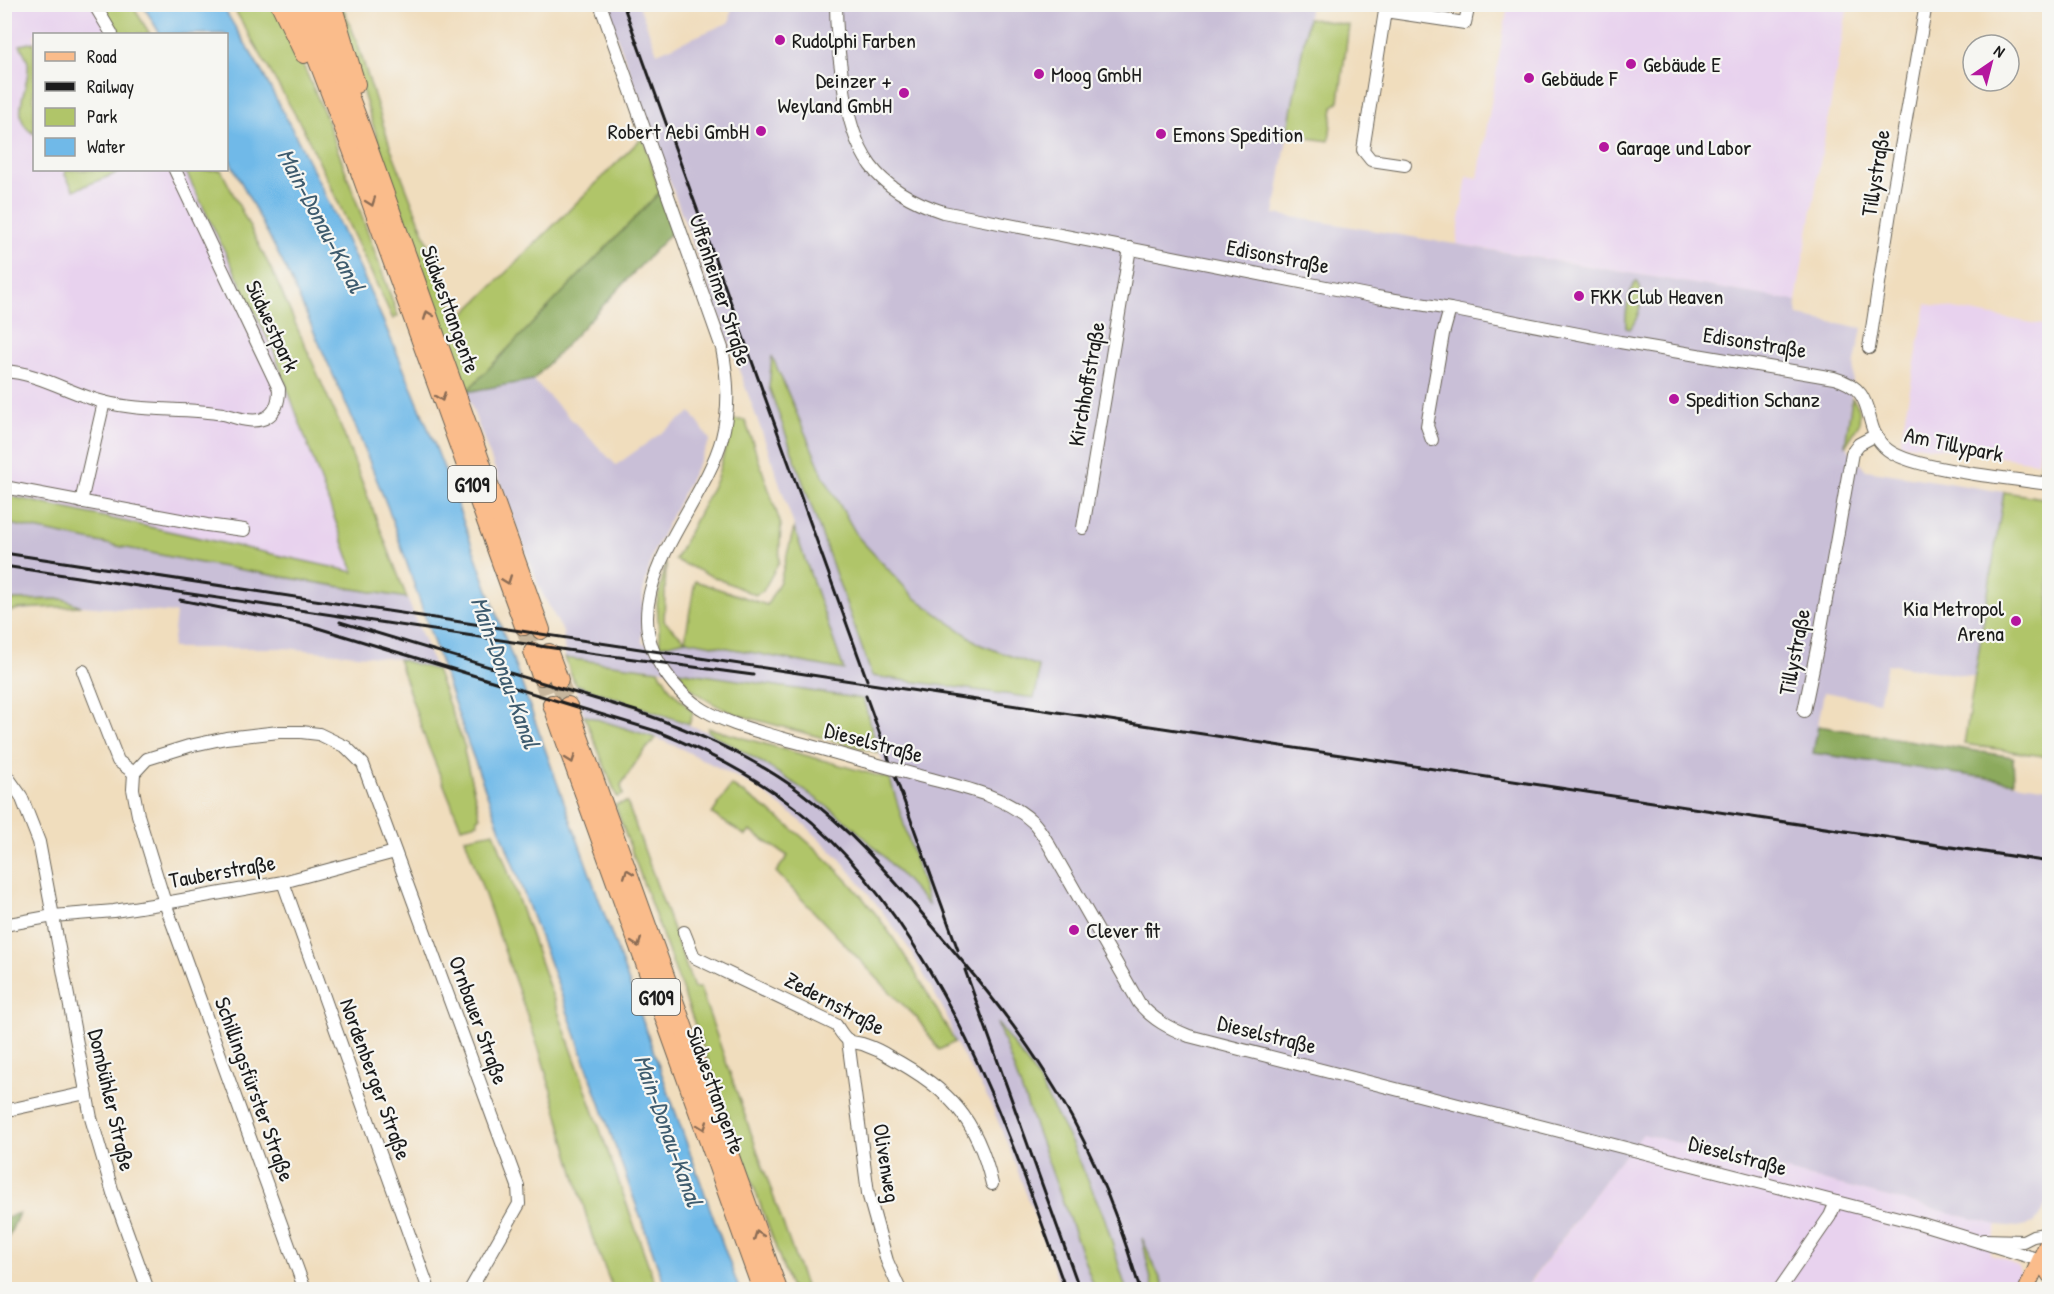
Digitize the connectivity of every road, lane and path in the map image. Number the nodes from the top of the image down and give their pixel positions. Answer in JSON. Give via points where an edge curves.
{"nodes":[{"id":1,"x":93,"y":4,"type":"edge"},
{"id":2,"x":280,"y":4,"type":"edge"},
{"id":3,"x":296,"y":4,"type":"edge"},
{"id":4,"x":314,"y":4,"type":"edge"},
{"id":5,"x":332,"y":4,"type":"edge"},
{"id":6,"x":600,"y":4,"type":"edge"},
{"id":7,"x":836,"y":4,"type":"edge"},
{"id":8,"x":1468,"y":4,"type":"edge"},
{"id":9,"x":1926,"y":4,"type":"edge"},
{"id":10,"x":111,"y":33,"type":"edge"},
{"id":11,"x":359,"y":122,"type":"junction"},
{"id":12,"x":351,"y":147,"type":"junction"},
{"id":13,"x":1405,"y":165,"type":"dead end"},
{"id":14,"x":175,"y":171,"type":"edge"},
{"id":15,"x":1130,"y":248,"type":"junction"},
{"id":16,"x":1450,"y":309,"type":"junction"},
{"id":17,"x":1869,"y":348,"type":"dead end"},
{"id":18,"x":4,"y":371,"type":"edge"},
{"id":19,"x":1854,"y":386,"type":"joint"},
{"id":20,"x":104,"y":402,"type":"junction"},
{"id":21,"x":1876,"y":435,"type":"junction"},
{"id":22,"x":1432,"y":440,"type":"dead end"},
{"id":23,"x":2049,"y":484,"type":"edge"},
{"id":24,"x":4,"y":487,"type":"edge"},
{"id":25,"x":81,"y":502,"type":"junction"},
{"id":26,"x":1083,"y":528,"type":"dead end"},
{"id":27,"x":244,"y":530,"type":"dead end"},
{"id":28,"x":541,"y":653,"type":"tunnel mouth"},
{"id":29,"x":83,"y":671,"type":"dead end"},
{"id":30,"x":550,"y":678,"type":"tunnel mouth"},
{"id":31,"x":673,"y":684,"type":"joint"},
{"id":32,"x":1804,"y":711,"type":"dead end"},
{"id":33,"x":4,"y":772,"type":"edge"},
{"id":34,"x":134,"y":773,"type":"junction"},
{"id":35,"x":395,"y":852,"type":"junction"},
{"id":36,"x":283,"y":882,"type":"junction"},
{"id":37,"x":165,"y":903,"type":"junction"},
{"id":38,"x":53,"y":916,"type":"junction"},
{"id":39,"x":4,"y":925,"type":"edge"},
{"id":40,"x":684,"y":932,"type":"dead end"},
{"id":41,"x":848,"y":1040,"type":"junction"},
{"id":42,"x":86,"y":1093,"type":"junction"},
{"id":43,"x":4,"y":1111,"type":"edge"},
{"id":44,"x":992,"y":1184,"type":"dead end"},
{"id":45,"x":1836,"y":1202,"type":"junction"},
{"id":46,"x":2049,"y":1235,"type":"edge"},
{"id":47,"x":1973,"y":1239,"type":"junction"},
{"id":48,"x":2024,"y":1241,"type":"junction"},
{"id":49,"x":2044,"y":1262,"type":"edge"},
{"id":50,"x":2049,"y":1276,"type":"edge"},
{"id":51,"x":2049,"y":1285,"type":"edge"},
{"id":52,"x":148,"y":1290,"type":"edge"},
{"id":53,"x":304,"y":1290,"type":"edge"},
{"id":54,"x":429,"y":1290,"type":"edge"},
{"id":55,"x":470,"y":1290,"type":"edge"},
{"id":56,"x":762,"y":1290,"type":"edge"},
{"id":57,"x":778,"y":1290,"type":"edge"},
{"id":58,"x":900,"y":1290,"type":"edge"},
{"id":59,"x":1779,"y":1290,"type":"edge"},
{"id":60,"x":2026,"y":1290,"type":"edge"},
{"id":61,"x":2048,"y":1290,"type":"edge"}],
"edges":[{"from":1,"to":10,"type":"street"},
{"from":2,"to":12,"type":"highway"},
{"from":3,"to":12,"type":"highway","name":"Südwesttangente","number":"G109"},
{"from":4,"to":11,"type":"highway","name":"Südwesttangente","number":"G109"},
{"from":5,"to":11,"type":"highway","via":[[356,82]]},
{"from":6,"to":31,"type":"street","name":"Uffenheimer Straße","via":[[722,348],[728,383],[724,429],[713,463],[664,551],[652,583],[648,636],[659,665]]},
{"from":7,"to":15,"type":"street","name":"Edisonstraße","via":[[838,52],[855,137],[865,159],[894,190],[943,212]]},
{"from":8,"to":13,"type":"street","via":[[1465,22],[1385,11],[1363,150],[1371,160]]},
{"from":9,"to":17,"type":"street","name":"Tillystraße"},
{"from":12,"to":11,"type":"highway","name":"Südwesttangente","number":"G109","one_way":true,"via":[[532,628]]},
{"from":14,"to":20,"type":"street","name":"Südwestpark","via":[[267,362],[279,389],[279,399],[267,417],[245,420],[222,414]]},
{"from":15,"to":16,"type":"street","name":"Edisonstraße"},
{"from":15,"to":26,"type":"street","name":"Kirchhoffstraße"},
{"from":16,"to":19,"type":"street","name":"Edisonstraße","via":[[1807,372]]},
{"from":16,"to":22,"type":"street","via":[[1427,426]]},
{"from":18,"to":20,"type":"street","name":"Südwestpark","via":[[46,380]]},
{"from":19,"to":21,"type":"street","name":"Am Tillypark","via":[[1864,398]]},
{"from":20,"to":25,"type":"street"},
{"from":21,"to":23,"type":"street","name":"Am Tillypark","via":[[1892,453],[1917,462]]},
{"from":21,"to":32,"type":"street","name":"Tillystraße","via":[[1858,444],[1852,453]]},
{"from":24,"to":25,"type":"street"},
{"from":25,"to":27,"type":"street"},
{"from":28,"to":30,"type":"highway"},
{"from":29,"to":34,"type":"street","via":[[118,761]]},
{"from":31,"to":45,"type":"street","name":"Dieselstraße","bridge":true,"via":[[703,710],[739,726],[994,798],[1020,812],[1034,823],[1049,845],[1139,1003],[1167,1027],[1189,1036]]},
{"from":33,"to":38,"type":"street","name":"Dombühler Straße","via":[[21,796],[35,829]]},
{"from":34,"to":35,"type":"street","name":"Ornbauer Straße","via":[[147,759],[226,738],[279,732],[319,734],[346,747],[363,764]]},
{"from":34,"to":37,"type":"street","name":"Schillingsfürster Straße","via":[[132,789],[138,815]]},
{"from":35,"to":36,"type":"street","name":"Tauberstraße"},
{"from":35,"to":55,"type":"street","name":"Ornbauer Straße","via":[[518,1186],[519,1204]]},
{"from":36,"to":37,"type":"street","name":"Tauberstraße"},
{"from":36,"to":54,"type":"street","name":"Nordenberger Straße"},
{"from":37,"to":38,"type":"street","name":"Tauberstraße"},
{"from":37,"to":53,"type":"street","name":"Schillingsfürster Straße"},
{"from":38,"to":39,"type":"street","name":"Tauberstraße"},
{"from":38,"to":42,"type":"street","name":"Dombühler Straße"},
{"from":40,"to":41,"type":"street","name":"Zedernstraße","via":[[694,957],[836,1025]]},
{"from":41,"to":44,"type":"street","name":"Zedernstraße","via":[[890,1056],[948,1096],[964,1113]]},
{"from":41,"to":58,"type":"street","name":"Olivenweg","via":[[868,1193],[887,1261]]},
{"from":42,"to":43,"type":"street"},
{"from":42,"to":52,"type":"street","name":"Dombühler Straße","via":[[113,1193]]},
{"from":45,"to":47,"type":"street","name":"Dieselstraße"},
{"from":45,"to":59,"type":"street"},
{"from":46,"to":48,"type":"street","name":"Dieselstraße"},
{"from":46,"to":49,"type":"main road"},
{"from":47,"to":48,"type":"street","name":"Dieselstraße"},
{"from":47,"to":49,"type":"street","name":"Dieselstraße"},
{"from":48,"to":49,"type":"street"},
{"from":49,"to":50,"type":"main road"},
{"from":49,"to":60,"type":"main road"},
{"from":51,"to":61,"type":"main road"},
{"from":57,"to":56,"type":"highway","name":"Südwesttangente","number":"G109","one_way":true,"via":[[560,705]]}]}
